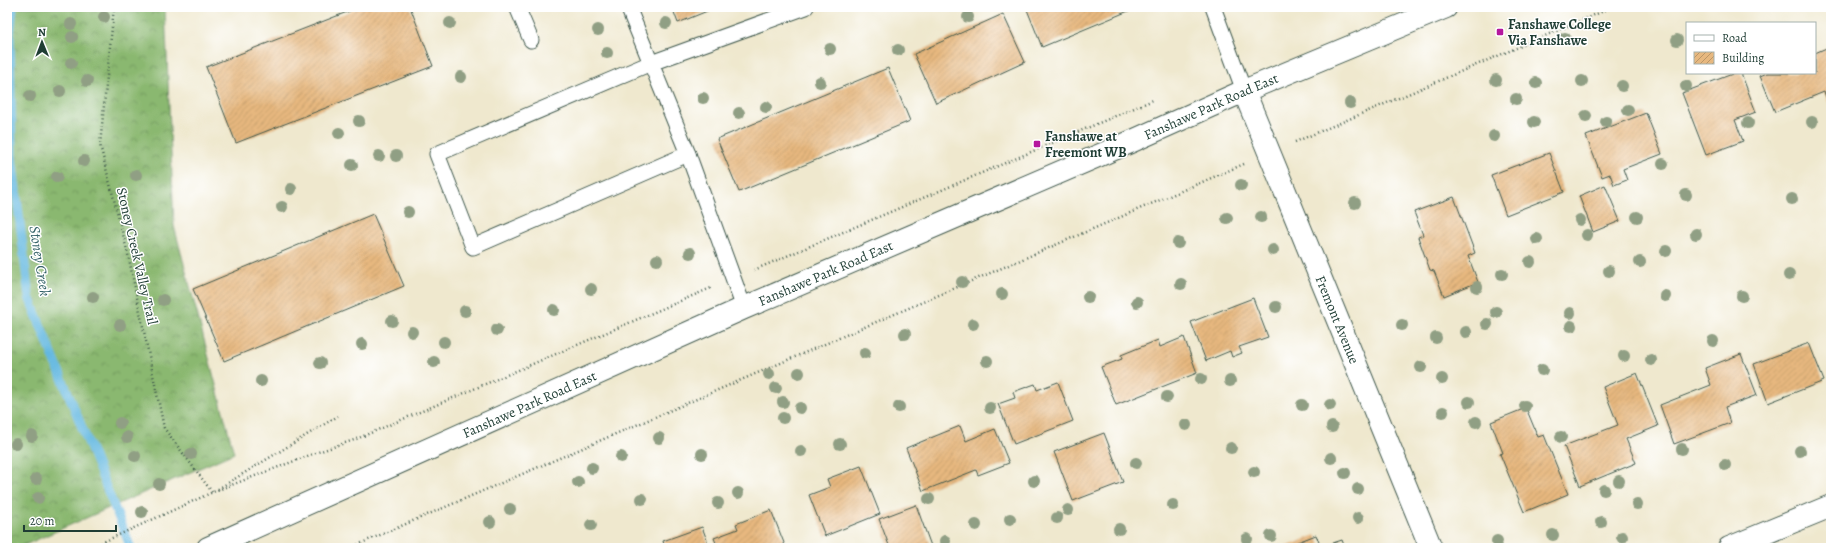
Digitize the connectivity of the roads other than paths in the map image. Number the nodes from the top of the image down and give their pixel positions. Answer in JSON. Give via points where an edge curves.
{"nodes":[{"id":1,"x":517,"y":7,"type":"edge"},
{"id":2,"x":628,"y":7,"type":"edge"},
{"id":3,"x":806,"y":7,"type":"edge"},
{"id":4,"x":1213,"y":7,"type":"edge"},
{"id":5,"x":1446,"y":7,"type":"edge"},
{"id":6,"x":531,"y":40,"type":"dead end"},
{"id":7,"x":651,"y":63,"type":"junction"},
{"id":8,"x":1244,"y":92,"type":"junction"},
{"id":9,"x":688,"y":154,"type":"junction"},
{"id":10,"x":744,"y":308,"type":"junction"},
{"id":11,"x":1831,"y":506,"type":"edge"},
{"id":12,"x":208,"y":548,"type":"edge"},
{"id":13,"x":1431,"y":548,"type":"edge"},
{"id":14,"x":1729,"y":548,"type":"edge"}],
"edges":[{"from":1,"to":6,"type":"lane"},
{"from":2,"to":7,"type":"lane"},
{"from":3,"to":7,"type":"lane"},
{"from":4,"to":8,"type":"lane"},
{"from":5,"to":8,"type":"main road","name":"Fanshawe Park Road East"},
{"from":7,"to":9,"type":"lane"},
{"from":7,"to":9,"type":"lane","via":[[437,154],[473,247]]},
{"from":8,"to":10,"type":"main road","name":"Fanshawe Park Road East"},
{"from":8,"to":13,"type":"main road","name":"Fremont Avenue"},
{"from":9,"to":10,"type":"lane"},
{"from":10,"to":12,"type":"main road","name":"Fanshawe Park Road East"},
{"from":11,"to":14,"type":"main road"}]}
